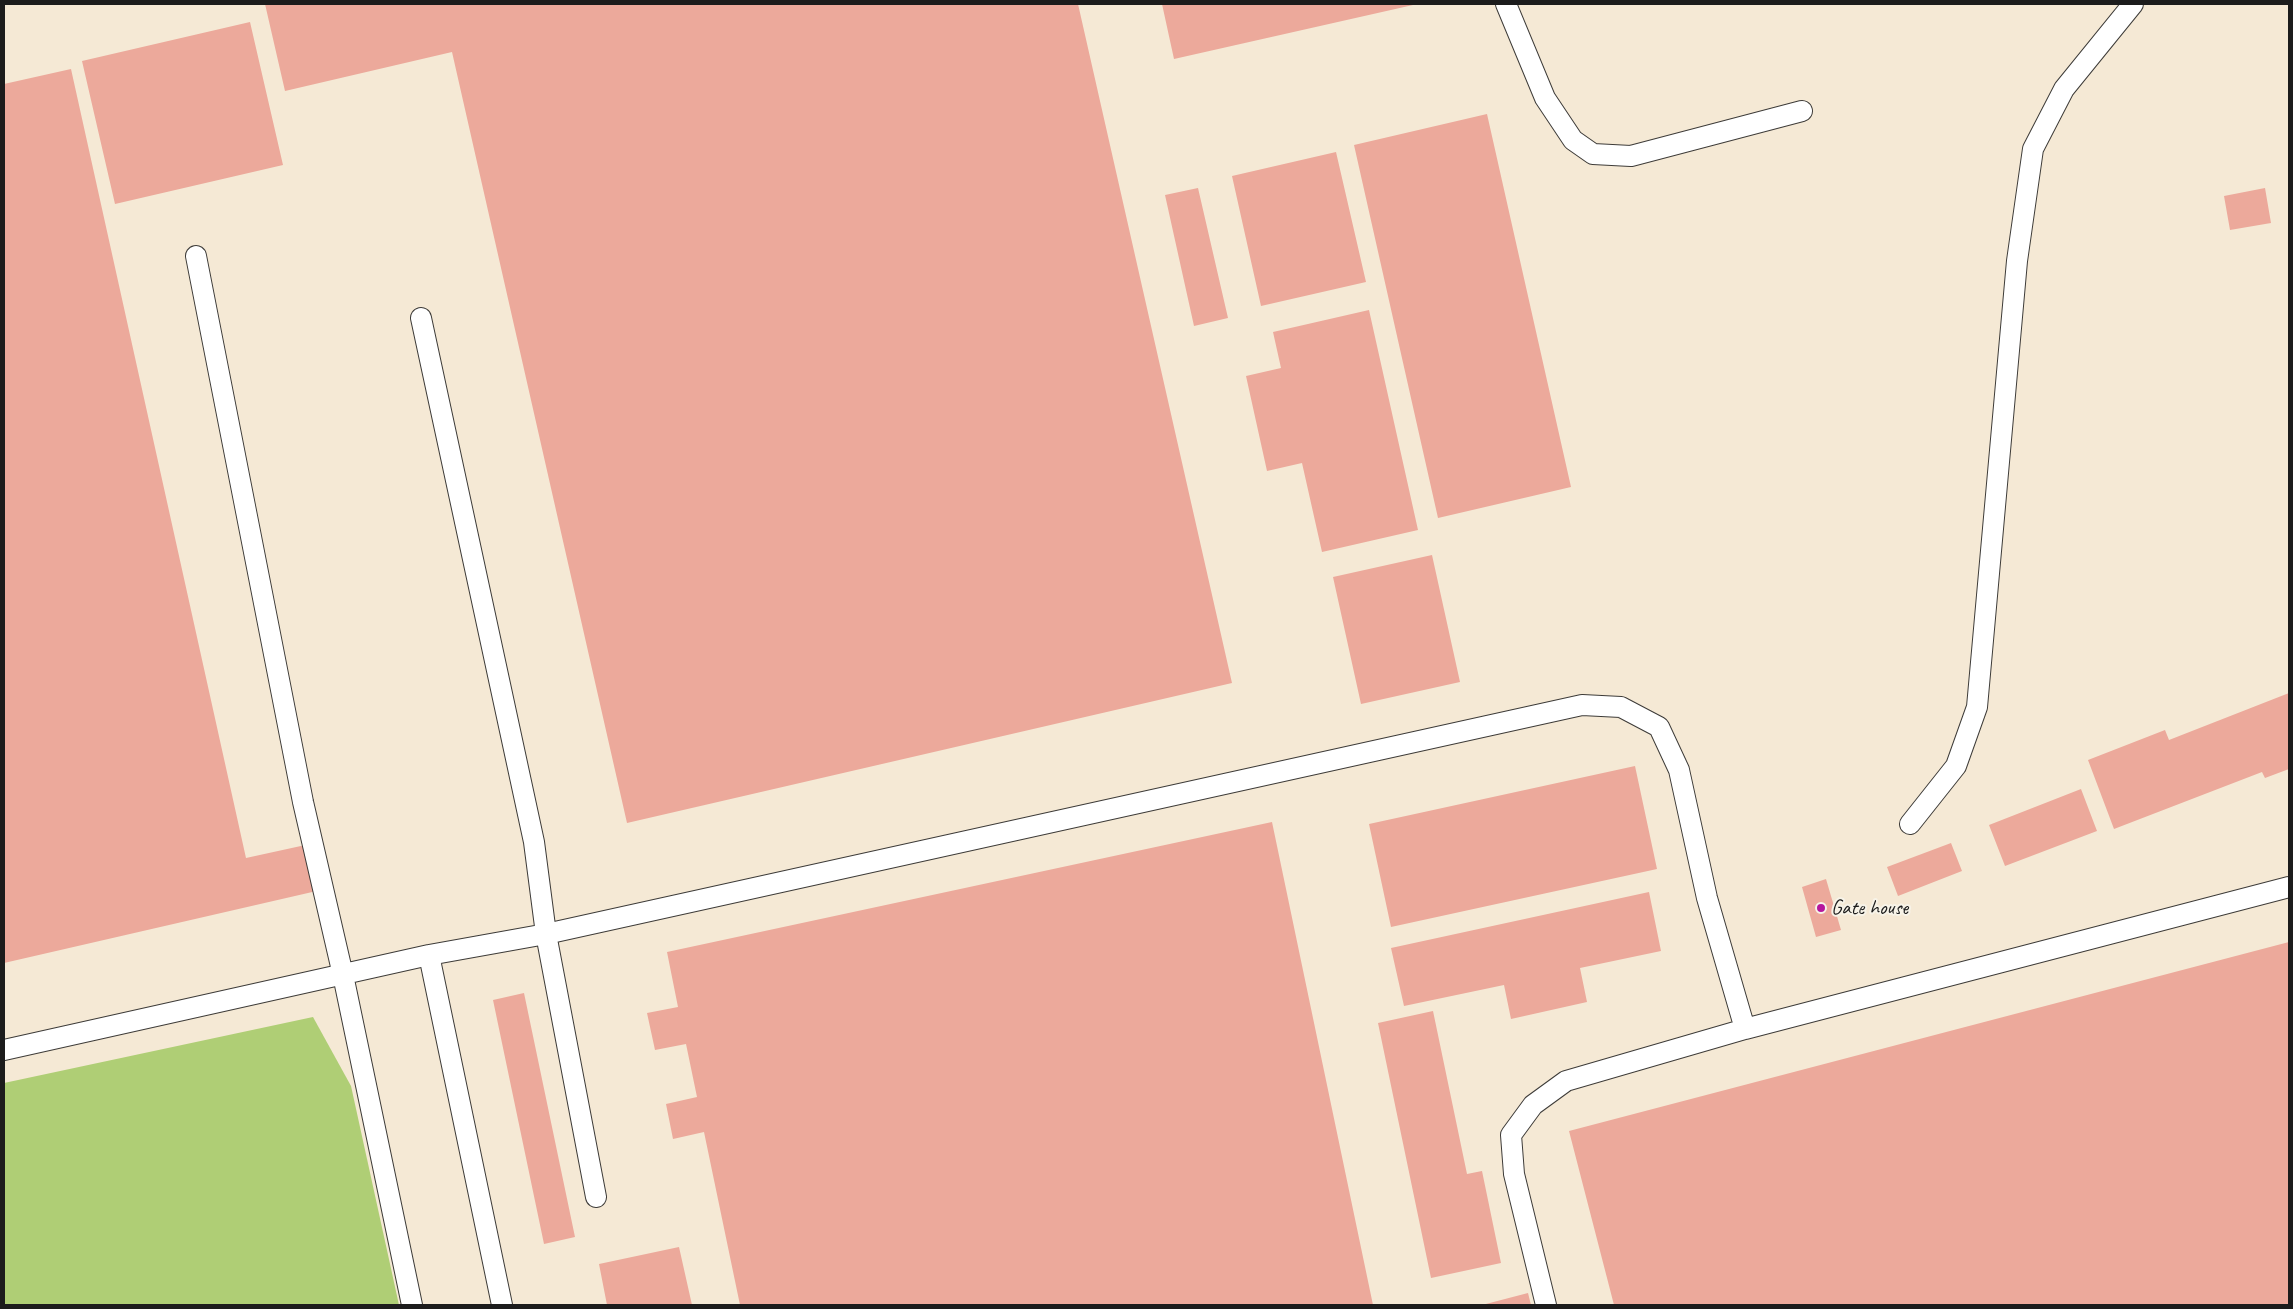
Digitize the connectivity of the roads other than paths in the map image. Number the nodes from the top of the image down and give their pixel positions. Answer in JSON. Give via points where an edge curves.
{"nodes":[{"id":1,"x":1506,"y":4,"type":"edge"},
{"id":2,"x":2133,"y":4,"type":"edge"},
{"id":3,"x":1802,"y":111,"type":"dead end"},
{"id":4,"x":196,"y":256,"type":"dead end"},
{"id":5,"x":421,"y":318,"type":"dead end"},
{"id":6,"x":1910,"y":824,"type":"dead end"},
{"id":7,"x":2289,"y":887,"type":"edge"},
{"id":8,"x":546,"y":934,"type":"junction"},
{"id":9,"x":429,"y":955,"type":"junction"},
{"id":10,"x":343,"y":976,"type":"junction"},
{"id":11,"x":1745,"y":1030,"type":"junction"},
{"id":12,"x":4,"y":1050,"type":"edge"},
{"id":13,"x":596,"y":1197,"type":"dead end"},
{"id":14,"x":412,"y":1305,"type":"edge"},
{"id":15,"x":502,"y":1305,"type":"edge"},
{"id":16,"x":1546,"y":1305,"type":"edge"}],
"edges":[{"from":1,"to":3,"type":"lane","via":[[1546,98],[1573,140],[1593,154],[1631,156]]},
{"from":2,"to":6,"type":"lane","via":[[2064,89],[2033,149],[2017,261],[1977,707],[1956,766]]},
{"from":4,"to":10,"type":"lane","via":[[303,802]]},
{"from":5,"to":8,"type":"lane","via":[[534,842]]},
{"from":7,"to":11,"type":"lane"},
{"from":8,"to":9,"type":"lane"},
{"from":8,"to":11,"type":"lane","via":[[1582,705],[1621,707],[1659,727],[1679,770],[1707,898]]},
{"from":8,"to":13,"type":"lane"},
{"from":9,"to":10,"type":"lane"},
{"from":9,"to":15,"type":"lane"},
{"from":10,"to":12,"type":"lane"},
{"from":10,"to":14,"type":"lane"},
{"from":11,"to":16,"type":"lane","via":[[1566,1081],[1533,1105],[1511,1135],[1514,1174]]}]}
